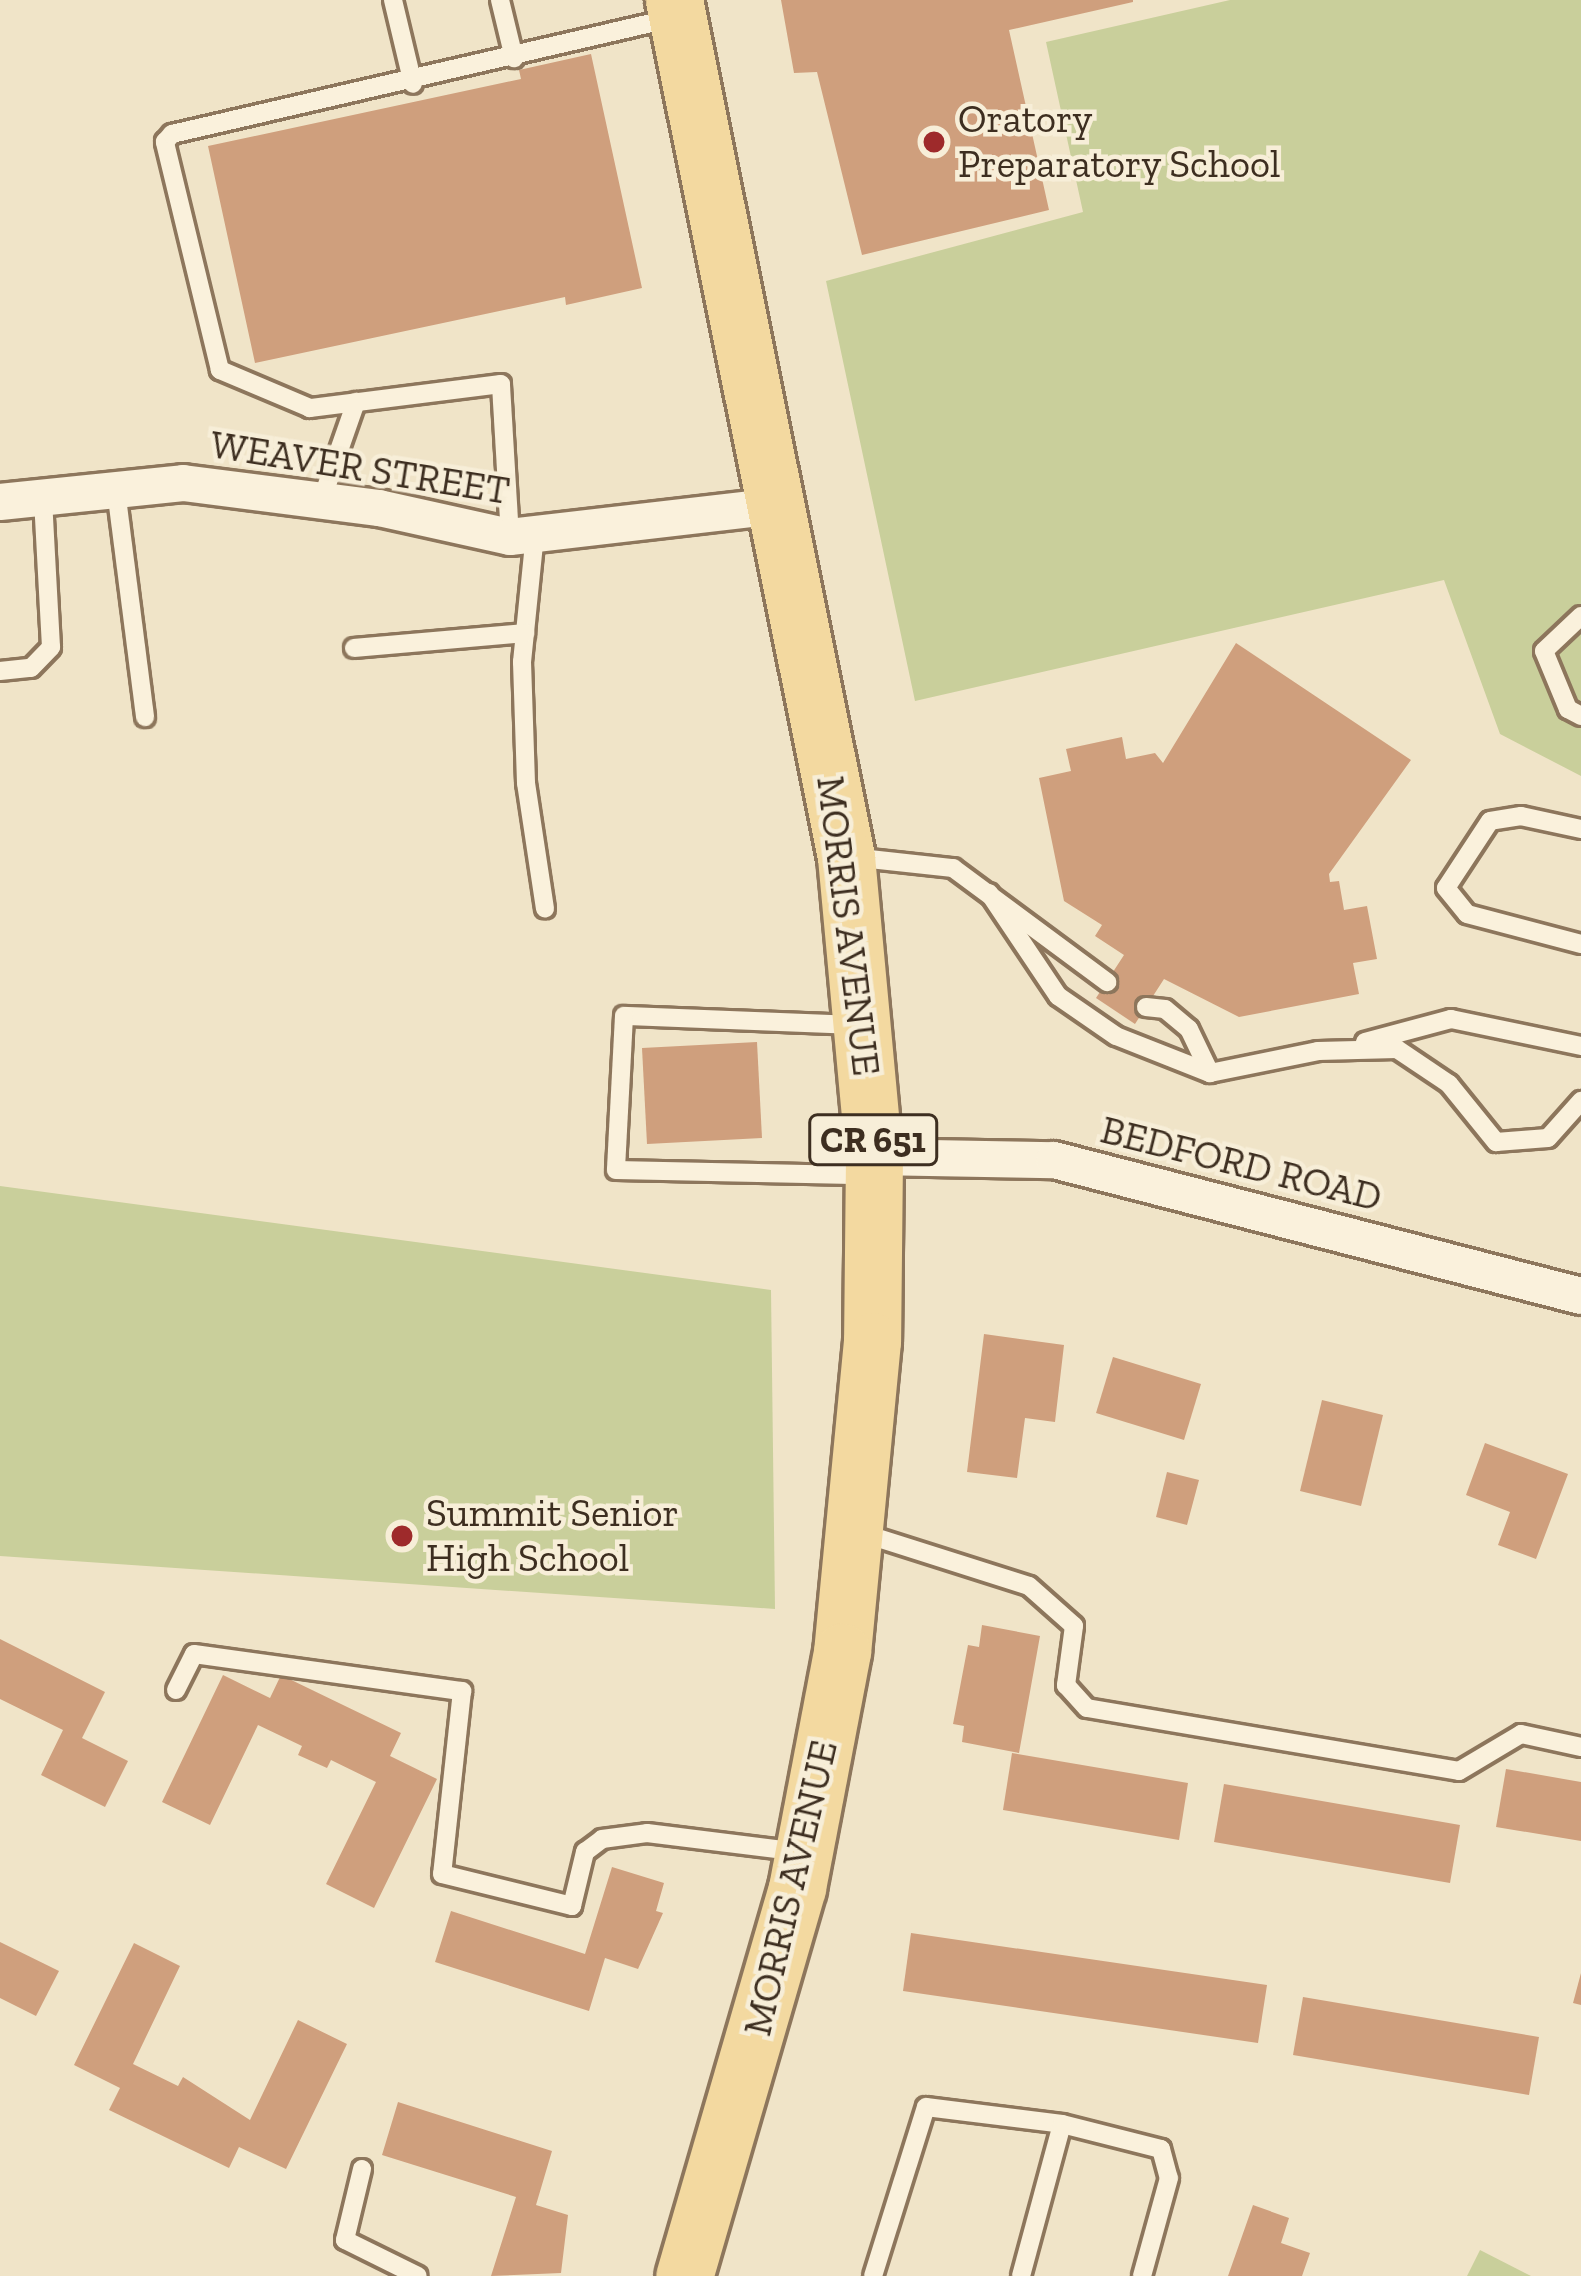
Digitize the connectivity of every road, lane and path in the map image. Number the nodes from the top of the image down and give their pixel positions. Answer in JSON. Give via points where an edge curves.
{"nodes":[{"id":1,"x":393,"y":0,"type":"edge"},
{"id":2,"x":500,"y":0,"type":"edge"},
{"id":3,"x":675,"y":9,"type":"edge"},
{"id":4,"x":514,"y":58,"type":"junction"},
{"id":5,"x":413,"y":84,"type":"junction"},
{"id":6,"x":356,"y":402,"type":"junction"},
{"id":7,"x":116,"y":490,"type":"junction"},
{"id":8,"x":43,"y":497,"type":"junction"},
{"id":9,"x":322,"y":499,"type":"junction"},
{"id":10,"x":0,"y":502,"type":"edge"},
{"id":11,"x":778,"y":506,"type":"junction"},
{"id":12,"x":522,"y":536,"type":"junction"},
{"id":13,"x":1581,"y":616,"type":"edge"},
{"id":14,"x":525,"y":633,"type":"junction"},
{"id":15,"x":354,"y":648,"type":"dead end"},
{"id":16,"x":0,"y":671,"type":"edge"},
{"id":17,"x":1581,"y":716,"type":"edge"},
{"id":18,"x":145,"y":717,"type":"dead end"},
{"id":19,"x":1581,"y":829,"type":"edge"},
{"id":20,"x":846,"y":857,"type":"junction"},
{"id":21,"x":989,"y":893,"type":"junction"},
{"id":22,"x":545,"y":909,"type":"dead end"},
{"id":23,"x":1581,"y":944,"type":"edge"},
{"id":24,"x":1107,"y":982,"type":"dead end"},
{"id":25,"x":1146,"y":1007,"type":"dead end"},
{"id":26,"x":864,"y":1025,"type":"junction"},
{"id":27,"x":1581,"y":1046,"type":"edge"},
{"id":28,"x":1331,"y":1051,"type":"junction"},
{"id":29,"x":1210,"y":1073,"type":"junction"},
{"id":30,"x":1581,"y":1101,"type":"edge"},
{"id":31,"x":874,"y":1167,"type":"junction"},
{"id":32,"x":1581,"y":1296,"type":"edge"},
{"id":33,"x":859,"y":1532,"type":"junction"},
{"id":34,"x":176,"y":1690,"type":"dead end"},
{"id":35,"x":1581,"y":1747,"type":"edge"},
{"id":36,"x":804,"y":1853,"type":"junction"},
{"id":37,"x":1062,"y":2124,"type":"junction"},
{"id":38,"x":362,"y":2169,"type":"dead end"},
{"id":39,"x":418,"y":2276,"type":"edge"},
{"id":40,"x":684,"y":2276,"type":"edge"},
{"id":41,"x":873,"y":2276,"type":"edge"},
{"id":42,"x":1021,"y":2276,"type":"edge"},
{"id":43,"x":1142,"y":2276,"type":"edge"}],
"edges":[{"from":1,"to":5,"type":"lane"},
{"from":2,"to":4,"type":"lane"},
{"from":3,"to":4,"type":"lane"},
{"from":3,"to":11,"type":"main road","name":"MORRIS AVENUE","number":"CR 651"},
{"from":4,"to":5,"type":"lane"},
{"from":5,"to":6,"type":"lane","via":[[172,134],[165,142],[220,370],[310,407]]},
{"from":6,"to":9,"type":"lane"},
{"from":6,"to":12,"type":"lane","via":[[502,384]]},
{"from":7,"to":8,"type":"street","name":"WEAVER STREET"},
{"from":7,"to":9,"type":"street","name":"WEAVER STREET","via":[[183,483]]},
{"from":7,"to":18,"type":"lane"},
{"from":8,"to":10,"type":"street","name":"WEAVER STREET"},
{"from":8,"to":16,"type":"lane","via":[[51,647],[32,668]]},
{"from":9,"to":12,"type":"street","name":"WEAVER STREET"},
{"from":11,"to":12,"type":"street","name":"WEAVER STREET"},
{"from":11,"to":20,"type":"main road","name":"MORRIS AVENUE","number":"CR 651"},
{"from":12,"to":14,"type":"lane"},
{"from":13,"to":17,"type":"lane","via":[[1544,651],[1568,709]]},
{"from":14,"to":15,"type":"lane"},
{"from":14,"to":22,"type":"lane","via":[[526,783]]},
{"from":19,"to":23,"type":"lane","via":[[1521,816],[1490,821],[1446,888],[1467,914]]},
{"from":20,"to":21,"type":"lane","via":[[952,868]]},
{"from":20,"to":26,"type":"main road","name":"MORRIS AVENUE","number":"CR 651"},
{"from":21,"to":24,"type":"lane"},
{"from":21,"to":29,"type":"lane","via":[[1058,996],[1116,1036]]},
{"from":25,"to":29,"type":"lane","via":[[1165,1009],[1189,1029]]},
{"from":26,"to":31,"type":"main road","name":"MORRIS AVENUE","number":"CR 651"},
{"from":26,"to":31,"type":"lane","via":[[624,1016],[616,1170]]},
{"from":27,"to":28,"type":"lane","via":[[1451,1019]]},
{"from":28,"to":29,"type":"lane"},
{"from":28,"to":30,"type":"lane","via":[[1397,1049],[1449,1084],[1496,1142],[1548,1138]]},
{"from":31,"to":32,"type":"street","name":"BEDFORD ROAD","via":[[1054,1160]]},
{"from":31,"to":33,"type":"main road","name":"MORRIS AVENUE","number":"CR 651"},
{"from":33,"to":35,"type":"lane","via":[[1029,1586],[1074,1626],[1066,1685],[1087,1708],[1460,1772],[1521,1734]]},
{"from":33,"to":36,"type":"main road","name":"MORRIS AVENUE","number":"CR 651"},
{"from":34,"to":36,"type":"lane","via":[[194,1654],[462,1691],[442,1874],[572,1906],[585,1852],[602,1839],[646,1833]]},
{"from":36,"to":40,"type":"main road","name":"MORRIS AVENUE","number":"CR 651","via":[[737,2112]]},
{"from":37,"to":41,"type":"lane","via":[[926,2107]]},
{"from":37,"to":42,"type":"lane"},
{"from":37,"to":43,"type":"lane","via":[[1161,2149],[1169,2178]]},
{"from":38,"to":39,"type":"lane","via":[[345,2240]]}]}
